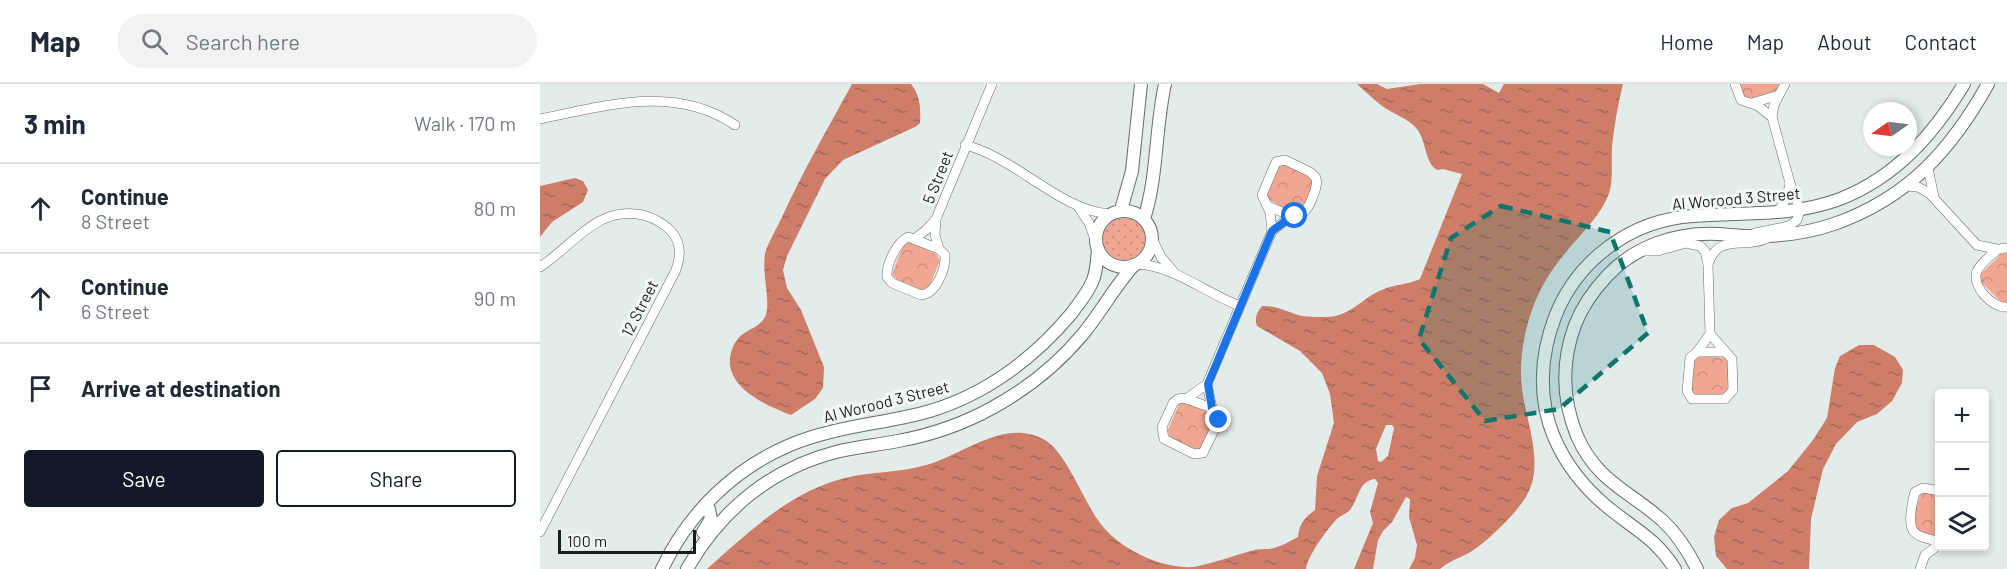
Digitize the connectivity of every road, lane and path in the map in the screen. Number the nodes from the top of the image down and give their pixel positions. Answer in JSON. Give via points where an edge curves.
{"nodes":[{"id":1,"x":992,"y":84,"type":"edge"},
{"id":2,"x":1141,"y":84,"type":"edge"},
{"id":3,"x":1165,"y":84,"type":"edge"},
{"id":4,"x":1735,"y":84,"type":"edge"},
{"id":5,"x":1785,"y":84,"type":"edge"},
{"id":6,"x":1964,"y":84,"type":"edge"},
{"id":7,"x":1989,"y":84,"type":"edge"},
{"id":8,"x":1779,"y":94,"type":"junction"},
{"id":9,"x":1752,"y":103,"type":"junction"},
{"id":10,"x":1772,"y":117,"type":"junction"},
{"id":11,"x":540,"y":119,"type":"edge"},
{"id":12,"x":735,"y":125,"type":"dead end"},
{"id":13,"x":965,"y":146,"type":"junction"},
{"id":14,"x":1917,"y":148,"type":"edge"},
{"id":15,"x":1910,"y":156,"type":"edge"},
{"id":16,"x":1912,"y":156,"type":"edge"},
{"id":17,"x":1925,"y":170,"type":"junction"},
{"id":18,"x":1790,"y":183,"type":"junction"},
{"id":19,"x":1906,"y":186,"type":"junction"},
{"id":20,"x":1934,"y":197,"type":"junction"},
{"id":21,"x":1077,"y":206,"type":"junction"},
{"id":22,"x":1268,"y":206,"type":"junction"},
{"id":23,"x":1800,"y":210,"type":"junction"},
{"id":24,"x":1115,"y":212,"type":"junction"},
{"id":25,"x":1777,"y":213,"type":"junction"},
{"id":26,"x":1292,"y":216,"type":"junction"},
{"id":27,"x":936,"y":219,"type":"junction"},
{"id":28,"x":1144,"y":219,"type":"junction"},
{"id":29,"x":1272,"y":231,"type":"junction"},
{"id":30,"x":1747,"y":236,"type":"junction"},
{"id":31,"x":1772,"y":236,"type":"junction"},
{"id":32,"x":1152,"y":238,"type":"junction"},
{"id":33,"x":914,"y":239,"type":"junction"},
{"id":34,"x":1097,"y":245,"type":"junction"},
{"id":35,"x":1977,"y":245,"type":"junction"},
{"id":36,"x":939,"y":249,"type":"junction"},
{"id":37,"x":2002,"y":249,"type":"edge"},
{"id":38,"x":1640,"y":250,"type":"junction"},
{"id":39,"x":1136,"y":264,"type":"junction"},
{"id":40,"x":1708,"y":264,"type":"junction"},
{"id":41,"x":540,"y":267,"type":"edge"},
{"id":42,"x":1978,"y":268,"type":"junction"},
{"id":43,"x":1174,"y":273,"type":"junction"},
{"id":44,"x":1240,"y":306,"type":"junction"},
{"id":45,"x":2007,"y":307,"type":"edge"},
{"id":46,"x":1710,"y":334,"type":"junction"},
{"id":47,"x":1697,"y":352,"type":"junction"},
{"id":48,"x":1725,"y":352,"type":"junction"},
{"id":49,"x":1208,"y":384,"type":"junction"},
{"id":50,"x":1186,"y":399,"type":"junction"},
{"id":51,"x":1212,"y":408,"type":"junction"},
{"id":52,"x":899,"y":418,"type":"junction"},
{"id":53,"x":873,"y":423,"type":"junction"},
{"id":54,"x":904,"y":440,"type":"junction"},
{"id":55,"x":877,"y":445,"type":"junction"},
{"id":56,"x":1935,"y":490,"type":"edge"},
{"id":57,"x":705,"y":505,"type":"junction"},
{"id":58,"x":540,"y":532,"type":"edge"},
{"id":59,"x":1916,"y":535,"type":"junction"},
{"id":60,"x":1935,"y":541,"type":"edge"},
{"id":61,"x":1935,"y":547,"type":"edge"},
{"id":62,"x":1921,"y":564,"type":"edge"},
{"id":63,"x":687,"y":568,"type":"edge"},
{"id":64,"x":662,"y":569,"type":"edge"},
{"id":65,"x":1675,"y":569,"type":"edge"},
{"id":66,"x":1697,"y":569,"type":"edge"}],
"edges":[{"from":1,"to":13,"type":"street","name":"5 Street"},
{"from":2,"to":24,"type":"street","via":[[1132,171]]},
{"from":3,"to":28,"type":"street","via":[[1155,174]]},
{"from":4,"to":9,"type":"street","via":[[1741,100]]},
{"from":5,"to":8,"type":"street"},
{"from":6,"to":14,"type":"street","name":"Al Worood 3 Street"},
{"from":7,"to":17,"type":"street","name":"Al Worood 3 Street","via":[[1956,137]]},
{"from":8,"to":9,"type":"street"},
{"from":8,"to":10,"type":"street"},
{"from":9,"to":10,"type":"street"},
{"from":10,"to":18,"type":"street"},
{"from":11,"to":12,"type":"street","via":[[652,100],[686,105]]},
{"from":13,"to":21,"type":"street","via":[[998,157]]},
{"from":13,"to":27,"type":"street","name":"5 Street"},
{"from":15,"to":23,"type":"street","name":"Al Worood 3 Street","via":[[1866,187]]},
{"from":16,"to":17,"type":"street","via":[[1914,166]]},
{"from":17,"to":19,"type":"street","name":"Al Worood 3 Street"},
{"from":17,"to":20,"type":"street"},
{"from":18,"to":23,"type":"street"},
{"from":18,"to":25,"type":"street"},
{"from":19,"to":20,"type":"street","via":[[1918,187]]},
{"from":19,"to":31,"type":"street","name":"Al Worood 3 Street","via":[[1873,207],[1834,224]]},
{"from":20,"to":35,"type":"street"},
{"from":21,"to":24,"type":"street","via":[[1093,212]]},
{"from":21,"to":34,"type":"street"},
{"from":22,"to":26,"type":"street"},
{"from":22,"to":26,"type":"street","via":[[1262,200],[1262,191],[1276,162],[1285,160],[1314,175],[1317,183],[1307,209]]},
{"from":22,"to":29,"type":"street"},
{"from":23,"to":25,"type":"street","name":"Al Worood 3 Street"},
{"from":23,"to":30,"type":"street","via":[[1794,224]]},
{"from":24,"to":28,"type":"street","via":[[1134,212]]},
{"from":24,"to":34,"type":"street","via":[[1098,229]]},
{"from":25,"to":65,"type":"street","name":"Al Worood 3 Street","via":[[1691,216],[1626,235],[1589,262],[1574,280],[1550,330],[1543,373],[1554,437],[1585,486],[1647,535]]},
{"from":26,"to":29,"type":"street"},
{"from":27,"to":33,"type":"street","name":"5 Street"},
{"from":27,"to":36,"type":"street","name":"5 Street"},
{"from":28,"to":32,"type":"street"},
{"from":29,"to":44,"type":"street"},
{"from":30,"to":31,"type":"street","name":"Al Worood 3 Street"},
{"from":30,"to":38,"type":"street","name":"Al Worood 3 Street","via":[[1697,234]]},
{"from":31,"to":40,"type":"street","via":[[1752,244],[1725,244],[1714,252]]},
{"from":32,"to":39,"type":"street","via":[[1147,256]]},
{"from":32,"to":43,"type":"street"},
{"from":33,"to":36,"type":"street"},
{"from":33,"to":36,"type":"street","name":"5 Street","via":[[903,240],[895,252],[886,272],[892,284],[921,295],[930,293],[945,263],[945,255]]},
{"from":34,"to":39,"type":"street","via":[[1102,256],[1117,266]]},
{"from":34,"to":52,"type":"street","name":"Al Worood 3 Street","via":[[1094,279],[1087,292],[1040,347],[989,385],[961,399]]},
{"from":35,"to":37,"type":"street"},
{"from":35,"to":42,"type":"street"},
{"from":37,"to":42,"type":"street"},
{"from":38,"to":40,"type":"street","via":[[1652,252],[1693,244],[1705,251]]},
{"from":38,"to":66,"type":"street","name":"Al Worood 3 Street","via":[[1615,267],[1579,315],[1568,343],[1566,396],[1578,438],[1589,457],[1619,489],[1668,527]]},
{"from":39,"to":43,"type":"street"},
{"from":39,"to":54,"type":"street","via":[[1084,333],[1035,380],[965,421]]},
{"from":40,"to":46,"type":"street"},
{"from":41,"to":58,"type":"street","name":"12 Street","via":[[593,224],[623,214],[648,216],[662,223],[676,238],[680,251],[676,270]]},
{"from":42,"to":45,"type":"street","via":[[1978,285],[1994,304]]},
{"from":43,"to":44,"type":"street"},
{"from":44,"to":49,"type":"street"},
{"from":46,"to":47,"type":"street"},
{"from":46,"to":48,"type":"street"},
{"from":47,"to":48,"type":"street"},
{"from":47,"to":48,"type":"street","via":[[1688,361],[1687,391],[1695,400],[1725,399],[1732,393],[1733,362]]},
{"from":49,"to":50,"type":"street"},
{"from":49,"to":51,"type":"street"},
{"from":50,"to":51,"type":"street"},
{"from":50,"to":51,"type":"street","via":[[1175,400],[1161,431],[1167,442],[1194,454],[1203,453],[1218,424]]},
{"from":52,"to":53,"type":"street","name":"Al Worood 3 Street"},
{"from":52,"to":54,"type":"street"},
{"from":53,"to":55,"type":"street"},
{"from":53,"to":57,"type":"street","name":"Al Worood 3 Street","via":[[837,429],[788,446],[743,471]]},
{"from":54,"to":55,"type":"street"},
{"from":55,"to":63,"type":"street","via":[[814,459],[769,480],[717,525]]},
{"from":56,"to":59,"type":"street","via":[[1919,489],[1913,496],[1910,523]]},
{"from":57,"to":63,"type":"street","via":[[711,519],[692,547]]},
{"from":57,"to":64,"type":"street","name":"Al Worood 3 Street","via":[[681,535]]},
{"from":59,"to":60,"type":"street"},
{"from":59,"to":62,"type":"street"},
{"from":61,"to":62,"type":"street"}]}
